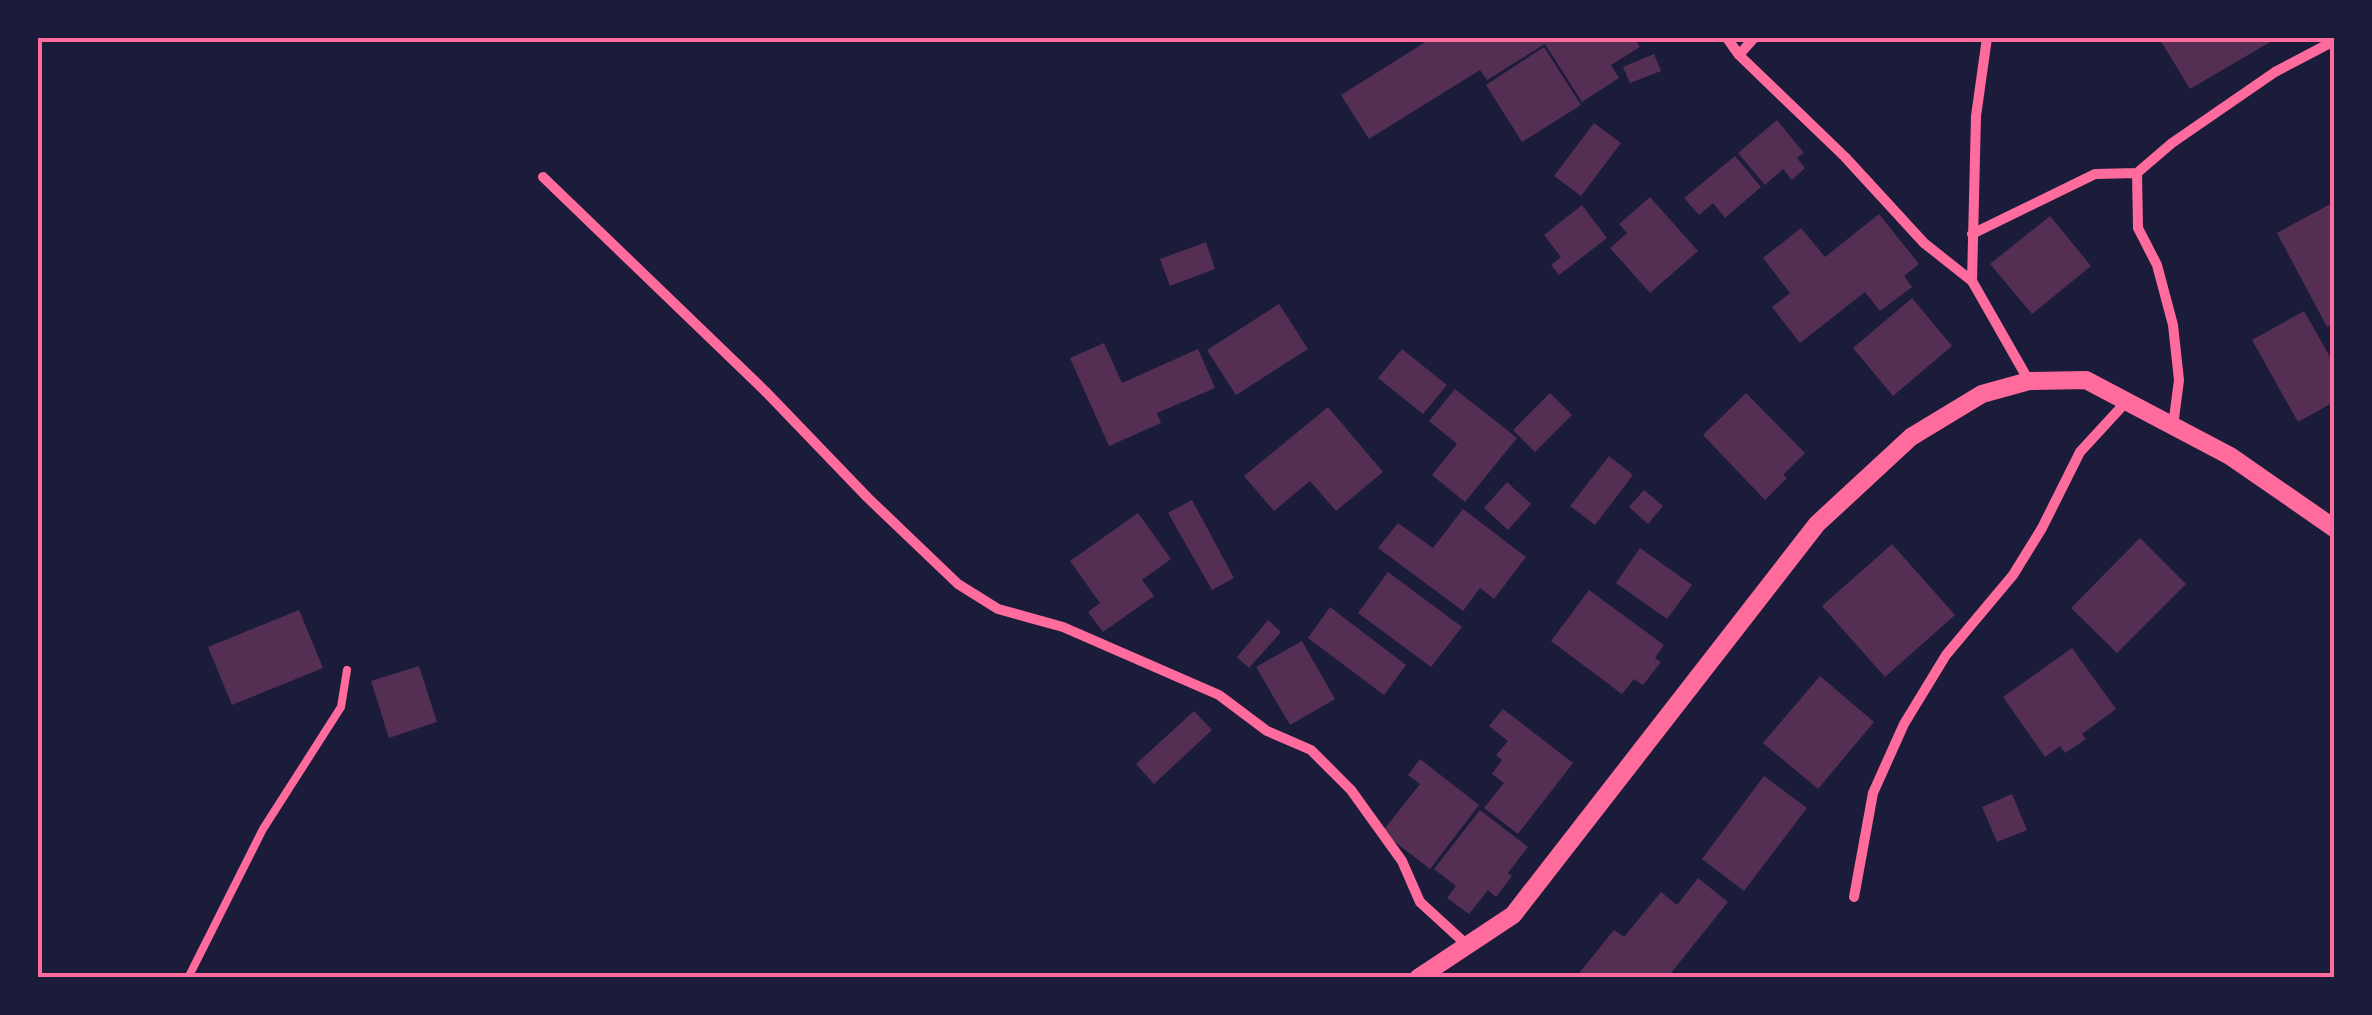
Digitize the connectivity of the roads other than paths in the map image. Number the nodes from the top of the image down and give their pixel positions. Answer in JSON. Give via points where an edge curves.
{"nodes":[{"id":1,"x":1727,"y":38,"type":"edge"},
{"id":2,"x":1754,"y":38,"type":"edge"},
{"id":3,"x":1988,"y":38,"type":"edge"},
{"id":4,"x":2334,"y":41,"type":"edge"},
{"id":5,"x":1740,"y":56,"type":"junction"},
{"id":6,"x":2136,"y":172,"type":"junction"},
{"id":7,"x":542,"y":177,"type":"dead end"},
{"id":8,"x":1972,"y":234,"type":"junction"},
{"id":9,"x":1972,"y":281,"type":"junction"},
{"id":10,"x":2029,"y":381,"type":"junction"},
{"id":11,"x":2126,"y":402,"type":"junction"},
{"id":12,"x":2172,"y":426,"type":"junction"},
{"id":13,"x":2334,"y":528,"type":"edge"},
{"id":14,"x":347,"y":670,"type":"dead end"},
{"id":15,"x":1854,"y":896,"type":"dead end"},
{"id":16,"x":1467,"y":945,"type":"junction"},
{"id":17,"x":188,"y":978,"type":"edge"},
{"id":18,"x":1418,"y":978,"type":"edge"}],
"edges":[{"from":1,"to":5,"type":"street"},
{"from":2,"to":5,"type":"street"},
{"from":3,"to":8,"type":"street","via":[[1976,116]]},
{"from":4,"to":6,"type":"street","via":[[2275,72]]},
{"from":5,"to":9,"type":"street","via":[[1924,243]]},
{"from":6,"to":8,"type":"street","via":[[2095,174]]},
{"from":6,"to":12,"type":"street","via":[[2138,228],[2157,264],[2173,325],[2179,380]]},
{"from":7,"to":16,"type":"street","via":[[958,584],[998,609],[1063,628],[1219,695],[1267,731],[1311,750],[1362,804],[1402,861],[1420,902]]},
{"from":8,"to":9,"type":"street"},
{"from":9,"to":10,"type":"street"},
{"from":10,"to":11,"type":"street","via":[[2086,380]]},
{"from":10,"to":16,"type":"street","via":[[1982,394],[1911,436],[1817,524],[1514,914]]},
{"from":11,"to":12,"type":"street"},
{"from":11,"to":15,"type":"street","via":[[2080,452],[2013,575],[1946,655],[1904,724],[1873,793]]},
{"from":12,"to":13,"type":"street","via":[[2230,456]]},
{"from":14,"to":17,"type":"lane","via":[[341,707],[264,830]]},
{"from":16,"to":18,"type":"street"}]}
